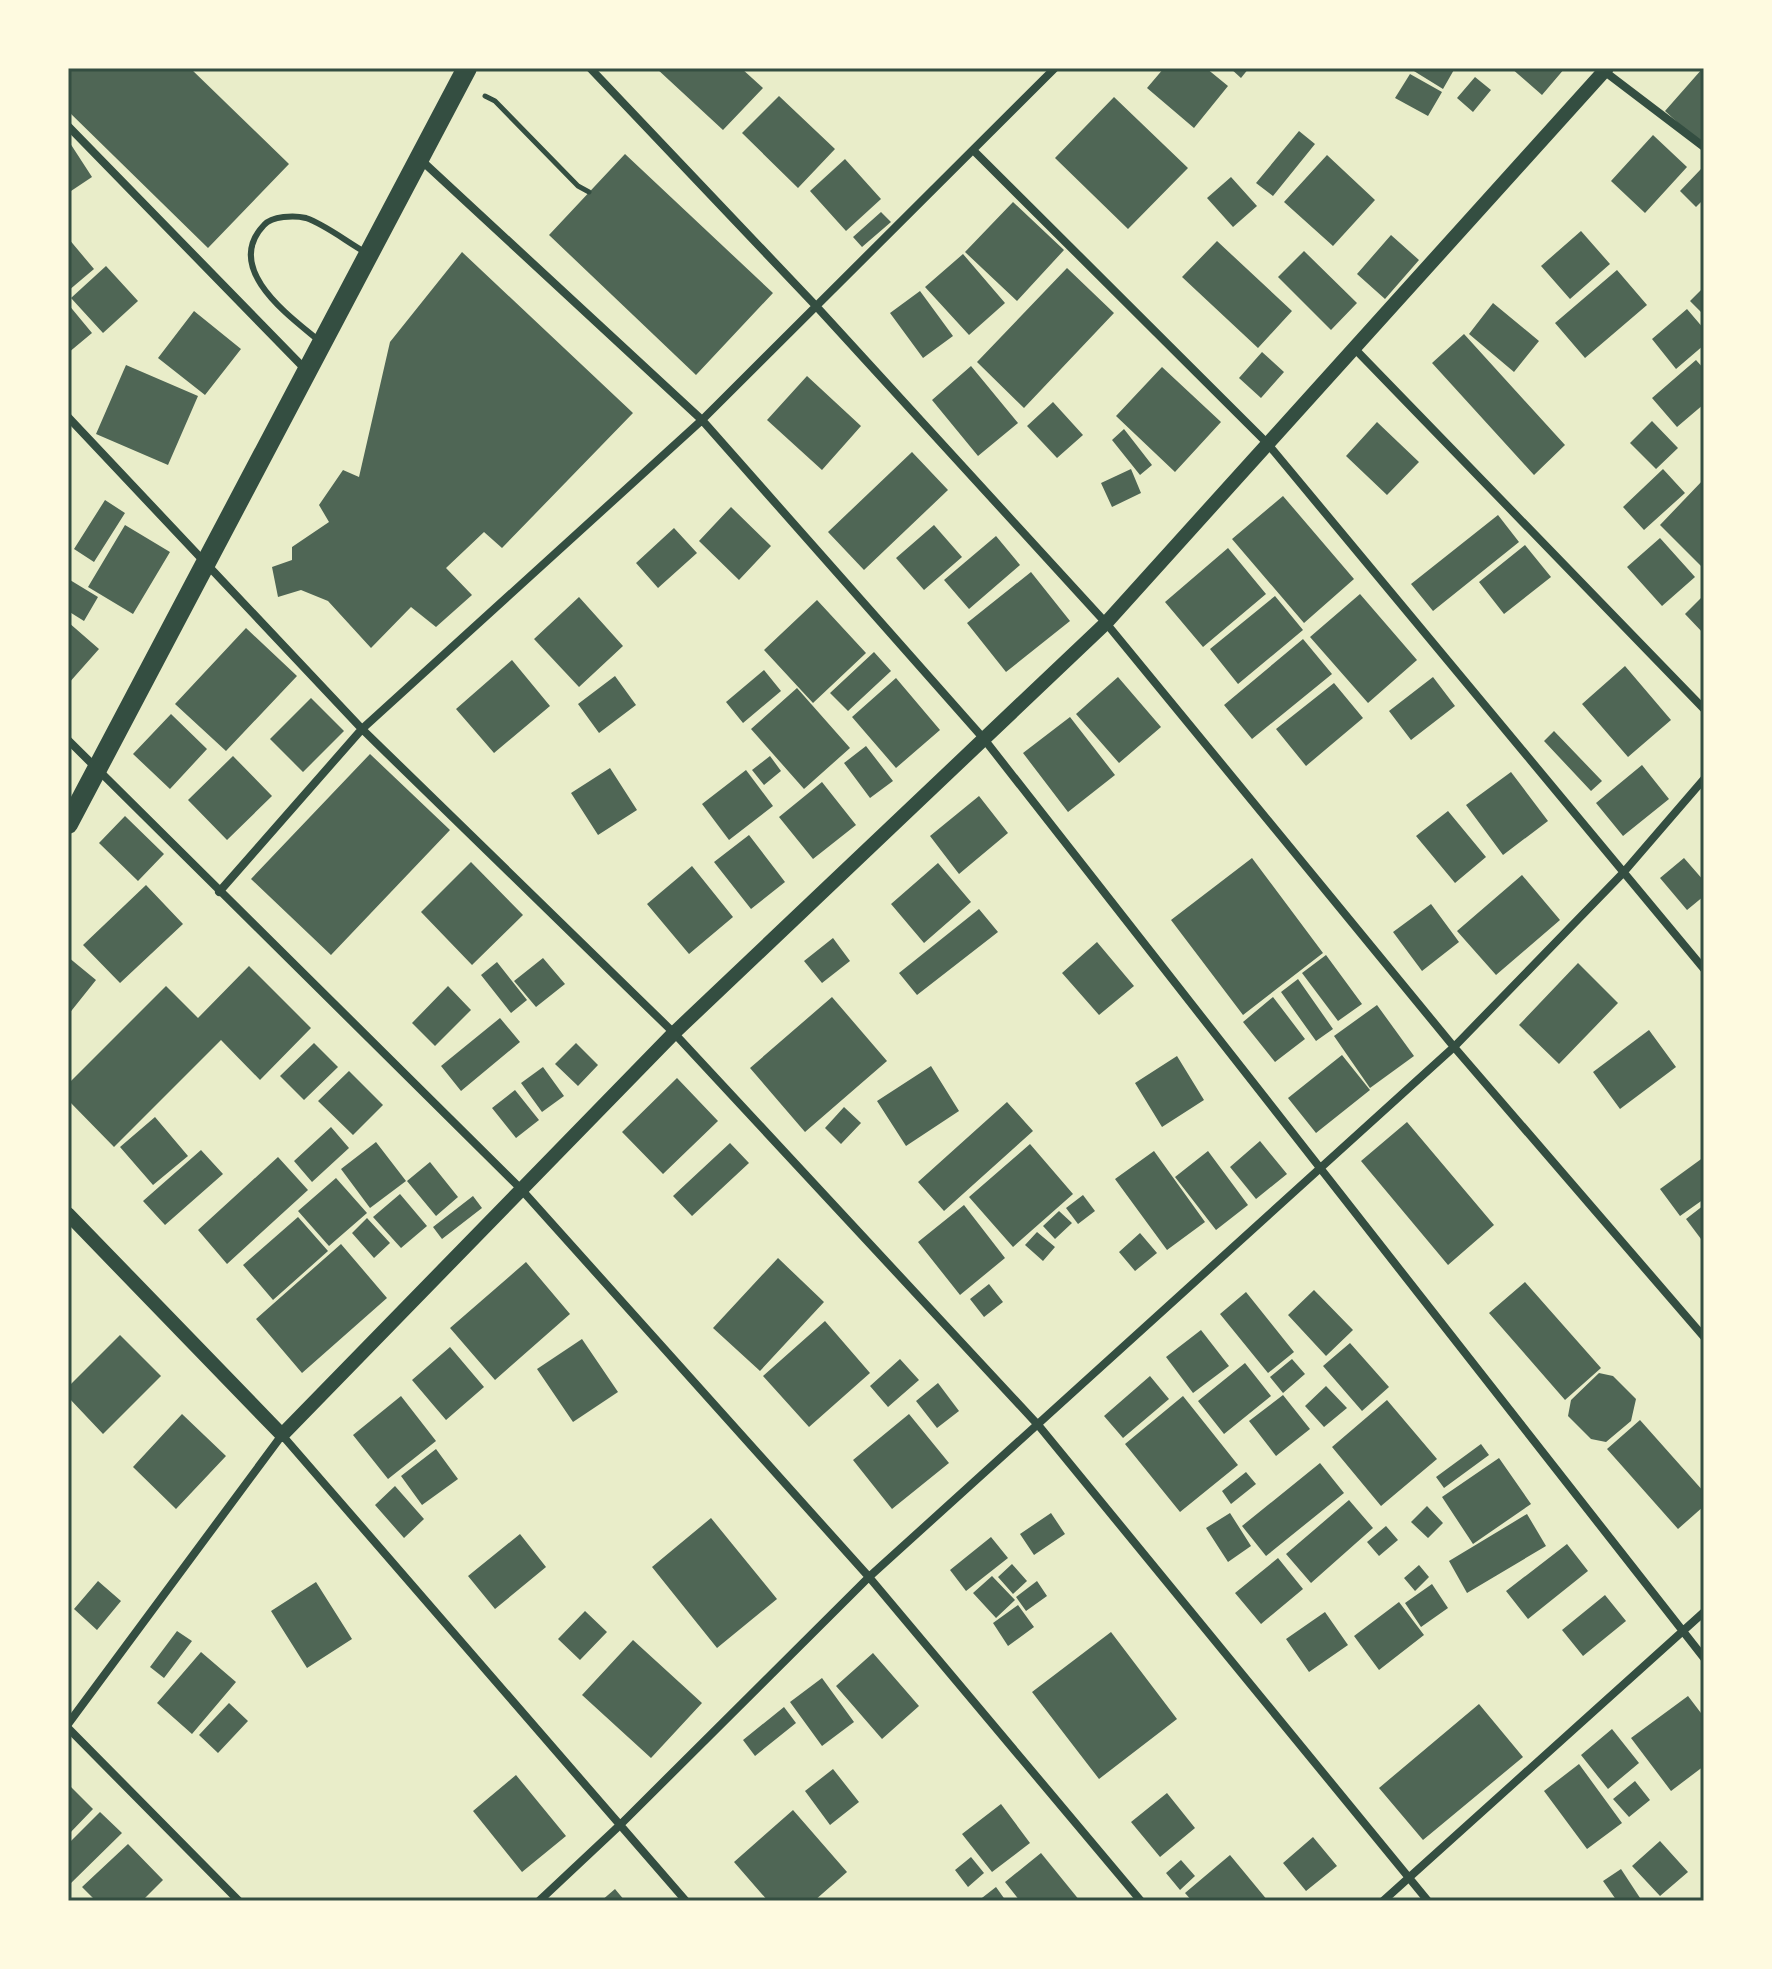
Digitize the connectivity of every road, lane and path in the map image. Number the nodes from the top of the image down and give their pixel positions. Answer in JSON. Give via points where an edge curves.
{"nodes":[{"id":1,"x":590,"y":68,"type":"edge"},
{"id":2,"x":1055,"y":68,"type":"edge"},
{"id":3,"x":1606,"y":69,"type":"edge"},
{"id":4,"x":463,"y":76,"type":"edge"},
{"id":5,"x":68,"y":126,"type":"edge"},
{"id":6,"x":1704,"y":147,"type":"edge"},
{"id":7,"x":973,"y":150,"type":"junction"},
{"id":8,"x":421,"y":159,"type":"junction"},
{"id":9,"x":589,"y":192,"type":"dead end"},
{"id":10,"x":368,"y":254,"type":"junction"},
{"id":11,"x":816,"y":306,"type":"junction"},
{"id":12,"x":320,"y":342,"type":"junction"},
{"id":13,"x":1353,"y":347,"type":"junction"},
{"id":14,"x":306,"y":370,"type":"junction"},
{"id":15,"x":68,"y":417,"type":"edge"},
{"id":16,"x":702,"y":420,"type":"junction"},
{"id":17,"x":1267,"y":443,"type":"junction"},
{"id":18,"x":207,"y":560,"type":"junction"},
{"id":19,"x":1106,"y":623,"type":"junction"},
{"id":20,"x":1704,"y":709,"type":"edge"},
{"id":21,"x":362,"y":729,"type":"junction"},
{"id":22,"x":984,"y":739,"type":"junction"},
{"id":23,"x":68,"y":740,"type":"edge"},
{"id":24,"x":99,"y":768,"type":"junction"},
{"id":25,"x":1704,"y":779,"type":"edge"},
{"id":26,"x":68,"y":824,"type":"edge"},
{"id":27,"x":1623,"y":873,"type":"junction"},
{"id":28,"x":219,"y":892,"type":"junction"},
{"id":29,"x":1704,"y":969,"type":"edge"},
{"id":30,"x":674,"y":1033,"type":"junction"},
{"id":31,"x":1454,"y":1047,"type":"junction"},
{"id":32,"x":1320,"y":1169,"type":"junction"},
{"id":33,"x":520,"y":1188,"type":"junction"},
{"id":34,"x":68,"y":1214,"type":"edge"},
{"id":35,"x":1704,"y":1337,"type":"edge"},
{"id":36,"x":1039,"y":1426,"type":"junction"},
{"id":37,"x":282,"y":1435,"type":"junction"},
{"id":38,"x":869,"y":1577,"type":"junction"},
{"id":39,"x":1704,"y":1612,"type":"edge"},
{"id":40,"x":1683,"y":1630,"type":"junction"},
{"id":41,"x":1704,"y":1658,"type":"edge"},
{"id":42,"x":68,"y":1726,"type":"edge"},
{"id":43,"x":620,"y":1825,"type":"junction"},
{"id":44,"x":1408,"y":1878,"type":"junction"},
{"id":45,"x":239,"y":1901,"type":"edge"},
{"id":46,"x":539,"y":1901,"type":"edge"},
{"id":47,"x":686,"y":1901,"type":"edge"},
{"id":48,"x":1141,"y":1901,"type":"edge"},
{"id":49,"x":1383,"y":1901,"type":"edge"},
{"id":50,"x":1428,"y":1901,"type":"edge"}],
"edges":[{"from":1,"to":11,"type":"street"},
{"from":2,"to":7,"type":"street"},
{"from":3,"to":6,"type":"street"},
{"from":3,"to":13,"type":"street"},
{"from":4,"to":8,"type":"main road"},
{"from":4,"to":9,"type":"path"},
{"from":5,"to":14,"type":"street"},
{"from":7,"to":11,"type":"street"},
{"from":7,"to":17,"type":"street"},
{"from":8,"to":10,"type":"main road"},
{"from":8,"to":16,"type":"street"},
{"from":10,"to":12,"type":"main road"},
{"from":10,"to":12,"type":"lane","via":[[305,218],[281,217],[264,224],[251,249],[255,275],[273,302]]},
{"from":11,"to":16,"type":"street"},
{"from":11,"to":19,"type":"street"},
{"from":12,"to":14,"type":"main road"},
{"from":13,"to":17,"type":"street"},
{"from":13,"to":20,"type":"street"},
{"from":14,"to":18,"type":"main road"},
{"from":15,"to":18,"type":"street"},
{"from":16,"to":21,"type":"street"},
{"from":16,"to":22,"type":"street"},
{"from":17,"to":19,"type":"street"},
{"from":17,"to":27,"type":"street"},
{"from":18,"to":21,"type":"street"},
{"from":18,"to":24,"type":"main road"},
{"from":19,"to":22,"type":"street"},
{"from":19,"to":31,"type":"street"},
{"from":21,"to":28,"type":"street"},
{"from":21,"to":30,"type":"street"},
{"from":22,"to":30,"type":"street"},
{"from":22,"to":32,"type":"street"},
{"from":23,"to":24,"type":"street"},
{"from":24,"to":26,"type":"main road"},
{"from":24,"to":28,"type":"street"},
{"from":25,"to":27,"type":"street"},
{"from":27,"to":29,"type":"street"},
{"from":27,"to":31,"type":"street"},
{"from":28,"to":33,"type":"street"},
{"from":30,"to":33,"type":"street"},
{"from":30,"to":36,"type":"street"},
{"from":31,"to":32,"type":"street"},
{"from":31,"to":35,"type":"street"},
{"from":32,"to":36,"type":"street"},
{"from":32,"to":40,"type":"street"},
{"from":33,"to":37,"type":"street"},
{"from":33,"to":38,"type":"street"},
{"from":34,"to":37,"type":"street"},
{"from":36,"to":38,"type":"street"},
{"from":36,"to":44,"type":"street"},
{"from":37,"to":42,"type":"street"},
{"from":37,"to":43,"type":"street"},
{"from":38,"to":43,"type":"street"},
{"from":38,"to":48,"type":"street"},
{"from":39,"to":40,"type":"street"},
{"from":40,"to":41,"type":"street"},
{"from":40,"to":44,"type":"street"},
{"from":42,"to":45,"type":"street"},
{"from":43,"to":46,"type":"street"},
{"from":43,"to":47,"type":"street"},
{"from":44,"to":49,"type":"street"},
{"from":44,"to":50,"type":"street"}]}
